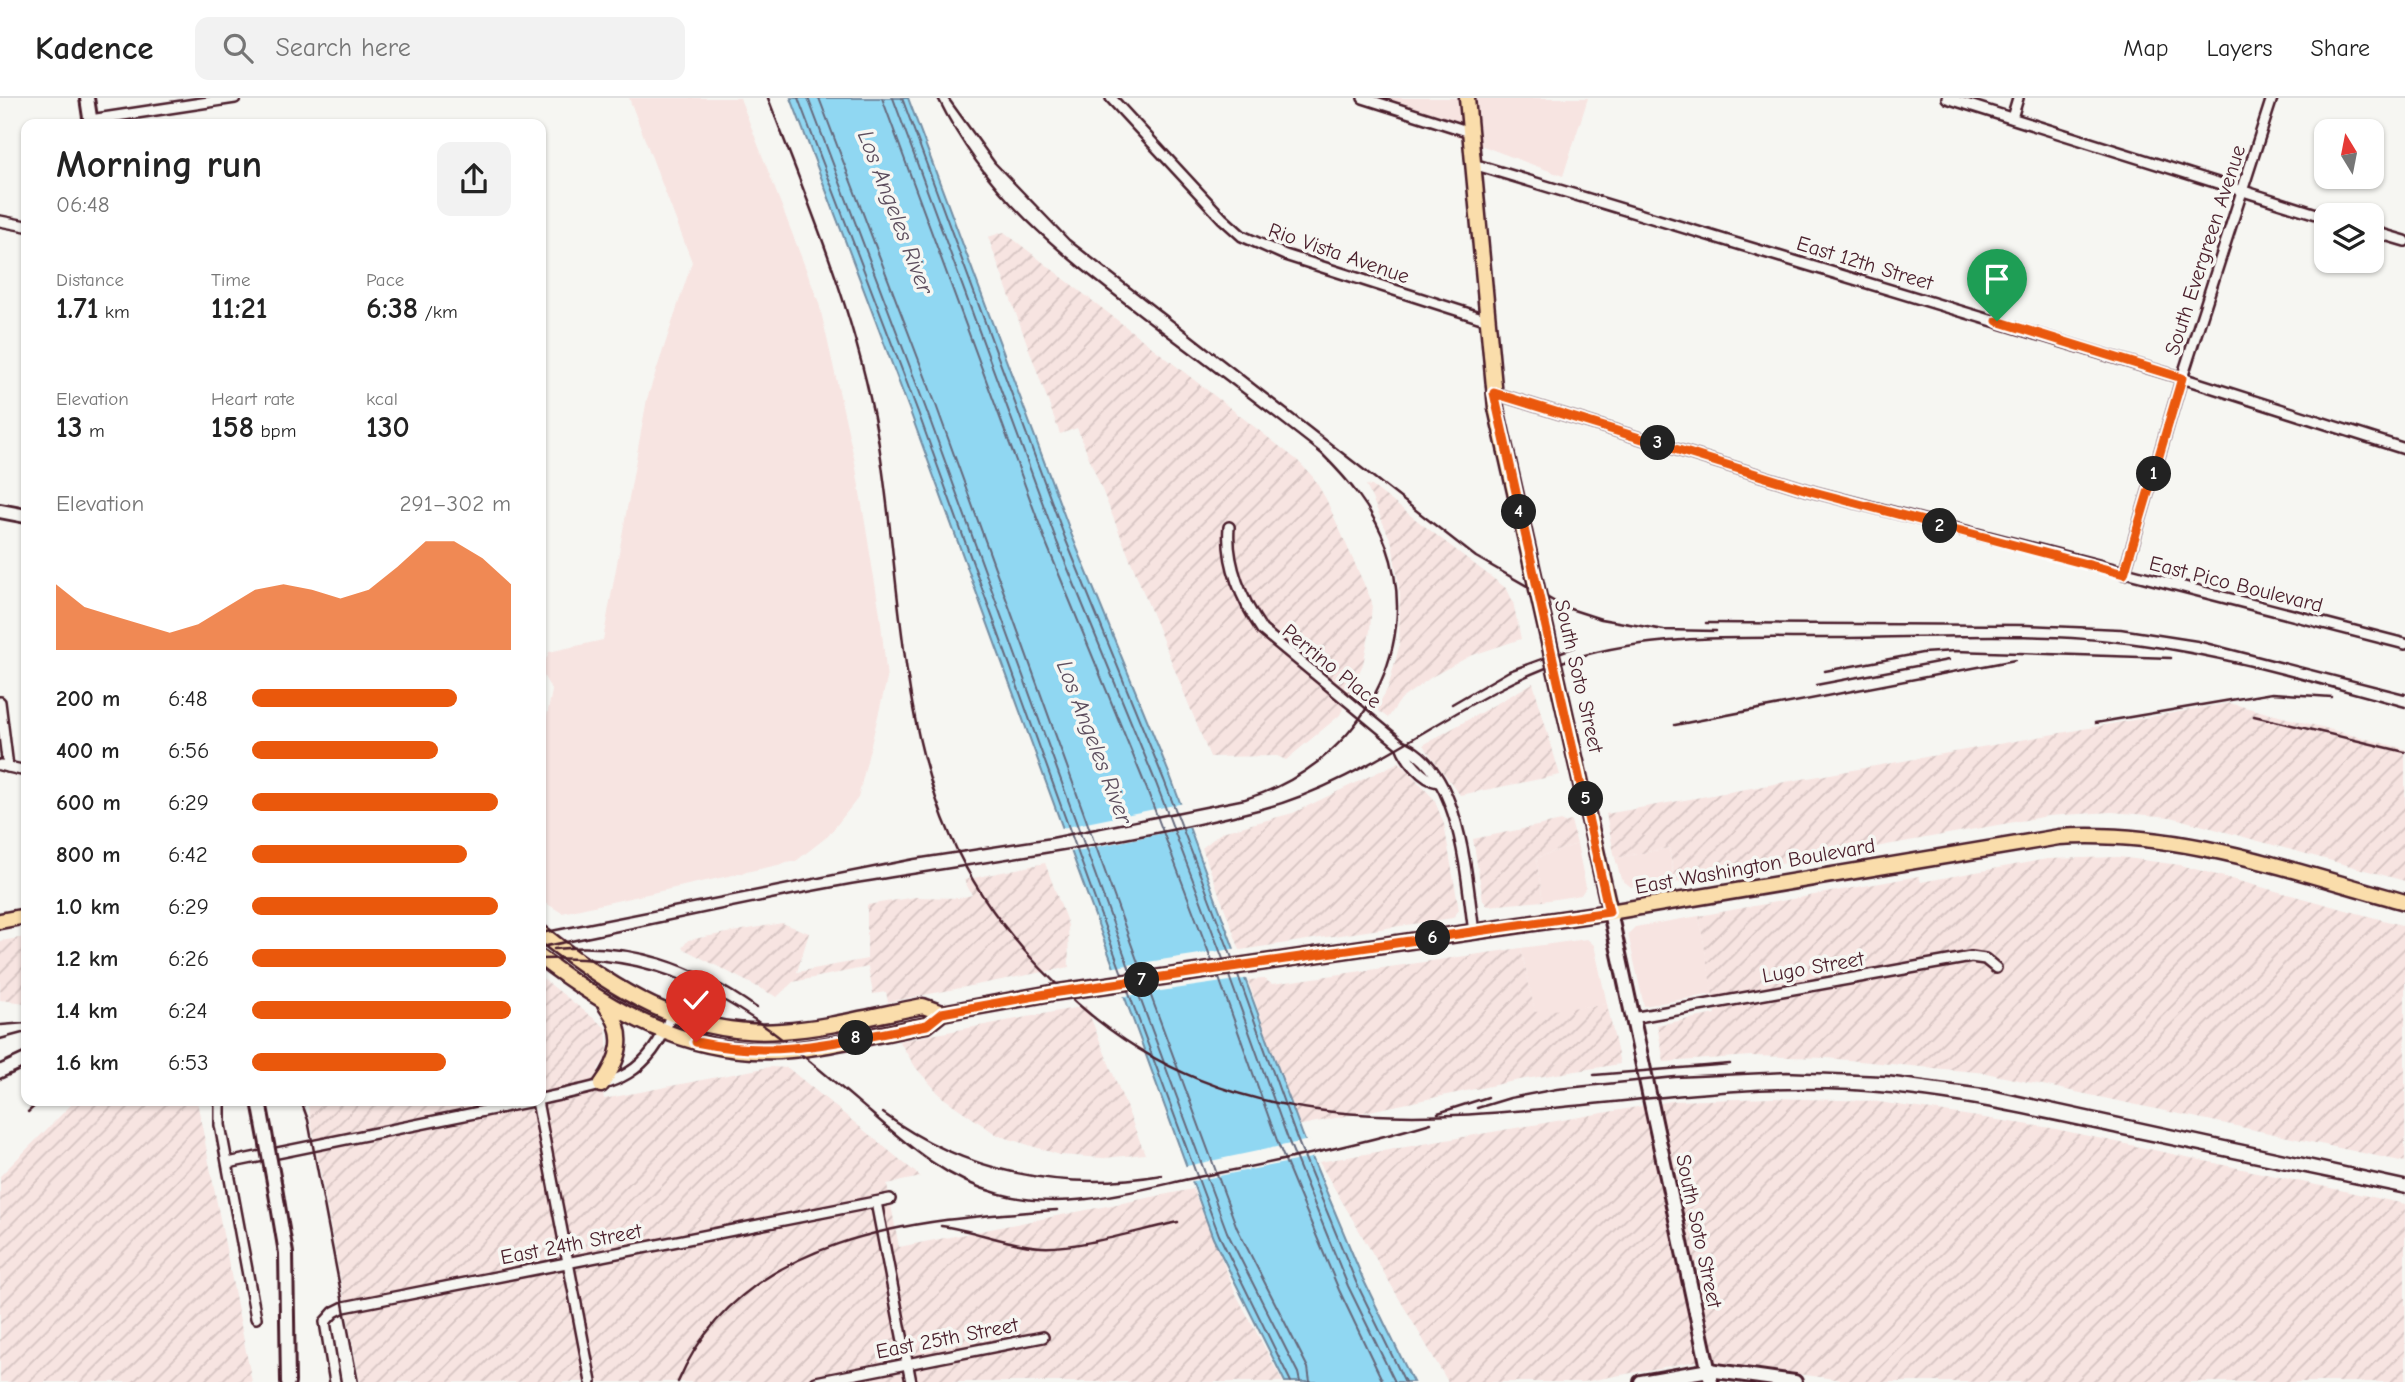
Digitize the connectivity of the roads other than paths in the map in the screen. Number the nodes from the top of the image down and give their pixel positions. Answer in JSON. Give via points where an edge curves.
{"nodes":[{"id":1,"x":87,"y":98,"type":"edge"},
{"id":2,"x":235,"y":98,"type":"edge"},
{"id":3,"x":1111,"y":98,"type":"edge"},
{"id":4,"x":1363,"y":98,"type":"edge"},
{"id":5,"x":1467,"y":98,"type":"edge"},
{"id":6,"x":1947,"y":98,"type":"edge"},
{"id":7,"x":2018,"y":98,"type":"edge"},
{"id":8,"x":2272,"y":98,"type":"edge"},
{"id":9,"x":2012,"y":118,"type":"junction"},
{"id":10,"x":90,"y":119,"type":"edge"},
{"id":11,"x":108,"y":119,"type":"edge"},
{"id":12,"x":1470,"y":132,"type":"junction"},
{"id":13,"x":1473,"y":163,"type":"junction"},
{"id":14,"x":2244,"y":191,"type":"junction"},
{"id":15,"x":2314,"y":213,"type":"edge"},
{"id":16,"x":0,"y":221,"type":"edge"},
{"id":17,"x":21,"y":225,"type":"edge"},
{"id":18,"x":2384,"y":235,"type":"edge"},
{"id":19,"x":2405,"y":241,"type":"edge"},
{"id":20,"x":1488,"y":320,"type":"junction"},
{"id":21,"x":2182,"y":378,"type":"junction"},
{"id":22,"x":1494,"y":393,"type":"junction"},
{"id":23,"x":2405,"y":449,"type":"edge"},
{"id":24,"x":0,"y":511,"type":"edge"},
{"id":25,"x":21,"y":515,"type":"edge"},
{"id":26,"x":1229,"y":527,"type":"dead end"},
{"id":27,"x":2124,"y":574,"type":"junction"},
{"id":28,"x":2405,"y":645,"type":"edge"},
{"id":29,"x":0,"y":702,"type":"edge"},
{"id":30,"x":4,"y":766,"type":"edge"},
{"id":31,"x":2405,"y":902,"type":"edge"},
{"id":32,"x":1609,"y":912,"type":"junction"},
{"id":33,"x":21,"y":917,"type":"edge"},
{"id":34,"x":0,"y":921,"type":"edge"},
{"id":35,"x":1474,"y":932,"type":"junction"},
{"id":36,"x":546,"y":937,"type":"edge"},
{"id":37,"x":546,"y":962,"type":"edge"},
{"id":38,"x":1996,"y":968,"type":"dead end"},
{"id":39,"x":605,"y":1005,"type":"junction"},
{"id":40,"x":942,"y":1013,"type":"junction"},
{"id":41,"x":671,"y":1015,"type":"junction"},
{"id":42,"x":1632,"y":1018,"type":"junction"},
{"id":43,"x":665,"y":1032,"type":"junction"},
{"id":44,"x":601,"y":1085,"type":"junction"},
{"id":45,"x":546,"y":1098,"type":"edge"},
{"id":46,"x":220,"y":1106,"type":"edge"},
{"id":47,"x":261,"y":1106,"type":"edge"},
{"id":48,"x":508,"y":1106,"type":"edge"},
{"id":49,"x":538,"y":1106,"type":"edge"},
{"id":50,"x":228,"y":1163,"type":"junction"},
{"id":51,"x":890,"y":1199,"type":"dead end"},
{"id":52,"x":876,"y":1202,"type":"junction"},
{"id":53,"x":568,"y":1262,"type":"junction"},
{"id":54,"x":256,"y":1318,"type":"dead end"},
{"id":55,"x":1043,"y":1337,"type":"dead end"},
{"id":56,"x":907,"y":1364,"type":"junction"},
{"id":57,"x":1710,"y":1376,"type":"edge"},
{"id":58,"x":1764,"y":1380,"type":"edge"},
{"id":59,"x":288,"y":1382,"type":"edge"},
{"id":60,"x":335,"y":1382,"type":"edge"},
{"id":61,"x":591,"y":1382,"type":"edge"},
{"id":62,"x":816,"y":1382,"type":"edge"},
{"id":63,"x":911,"y":1382,"type":"edge"},
{"id":64,"x":1641,"y":1382,"type":"edge"},
{"id":65,"x":1795,"y":1382,"type":"edge"}],
"edges":[{"from":1,"to":10,"type":"main road"},
{"from":2,"to":11,"type":"street"},
{"from":3,"to":20,"type":"street","name":"Rio Vista Avenue","via":[[1242,236],[1285,255]]},
{"from":4,"to":12,"type":"street"},
{"from":5,"to":12,"type":"main road","name":"South Soto Street"},
{"from":6,"to":9,"type":"street"},
{"from":7,"to":9,"type":"street"},
{"from":8,"to":14,"type":"street","name":"South Evergreen Avenue"},
{"from":9,"to":14,"type":"street"},
{"from":12,"to":13,"type":"main road","name":"South Soto Street"},
{"from":13,"to":20,"type":"main road","name":"South Soto Street"},
{"from":13,"to":21,"type":"street","name":"East 12th Street"},
{"from":14,"to":15,"type":"street"},
{"from":14,"to":21,"type":"street","name":"South Evergreen Avenue"},
{"from":16,"to":17,"type":"street"},
{"from":18,"to":19,"type":"street"},
{"from":20,"to":22,"type":"main road","name":"South Soto Street"},
{"from":21,"to":23,"type":"street","name":"East 12th Street"},
{"from":21,"to":27,"type":"street","name":"South Evergreen Avenue"},
{"from":22,"to":27,"type":"street","name":"East Pico Boulevard","via":[[1814,492]]},
{"from":22,"to":32,"type":"main road","name":"South Soto Street"},
{"from":24,"to":25,"type":"main road"},
{"from":26,"to":35,"type":"street","name":"Perrino Place","via":[[1228,554],[1246,603],[1262,630],[1401,745],[1405,756],[1430,781],[1438,782],[1456,822]]},
{"from":27,"to":28,"type":"street","name":"East Pico Boulevard"},
{"from":29,"to":30,"type":"street"},
{"from":31,"to":32,"type":"main road","name":"East Washington Boulevard","via":[[2203,847],[2151,837],[2099,835],[2033,841]]},
{"from":32,"to":35,"type":"main road","name":"East Washington Boulevard"},
{"from":32,"to":42,"type":"main road","name":"South Soto Street"},
{"from":33,"to":34,"type":"main road"},
{"from":35,"to":40,"type":"main road","name":"East Washington Boulevard","via":[[1095,986]]},
{"from":36,"to":41,"type":"main road","name":"East Washington Boulevard","via":[[616,988]]},
{"from":37,"to":39,"type":"main road","name":"East Washington Boulevard"},
{"from":38,"to":42,"type":"street","name":"Lugo Street","via":[[1970,957]]},
{"from":39,"to":43,"type":"main road","name":"East Washington Boulevard"},
{"from":39,"to":44,"type":"main road","via":[[617,1024],[621,1043],[617,1060]]},
{"from":40,"to":41,"type":"main road","name":"East Washington Boulevard","via":[[923,1006],[778,1031],[718,1027]]},
{"from":40,"to":43,"type":"main road","name":"East Washington Boulevard","via":[[927,1025],[777,1051],[713,1045]]},
{"from":41,"to":43,"type":"street"},
{"from":42,"to":57,"type":"main road","name":"South Soto Street"},
{"from":43,"to":44,"type":"street","via":[[650,1058],[632,1072]]},
{"from":44,"to":45,"type":"street"},
{"from":46,"to":50,"type":"street"},
{"from":47,"to":59,"type":"main road","bridge":true,"via":[[286,1253]]},
{"from":48,"to":50,"type":"street"},
{"from":49,"to":53,"type":"street"},
{"from":50,"to":54,"type":"street"},
{"from":51,"to":52,"type":"street","name":"East 24th Street"},
{"from":52,"to":53,"type":"street","name":"East 24th Street"},
{"from":52,"to":56,"type":"street"},
{"from":53,"to":60,"type":"street","name":"East 24th Street","via":[[334,1311],[324,1326]]},
{"from":53,"to":61,"type":"street"},
{"from":55,"to":56,"type":"street","name":"East 25th Street"},
{"from":56,"to":62,"type":"street","name":"East 25th Street"},
{"from":56,"to":63,"type":"street"},
{"from":57,"to":58,"type":"main road"},
{"from":57,"to":64,"type":"main road"},
{"from":58,"to":65,"type":"main road"}]}
